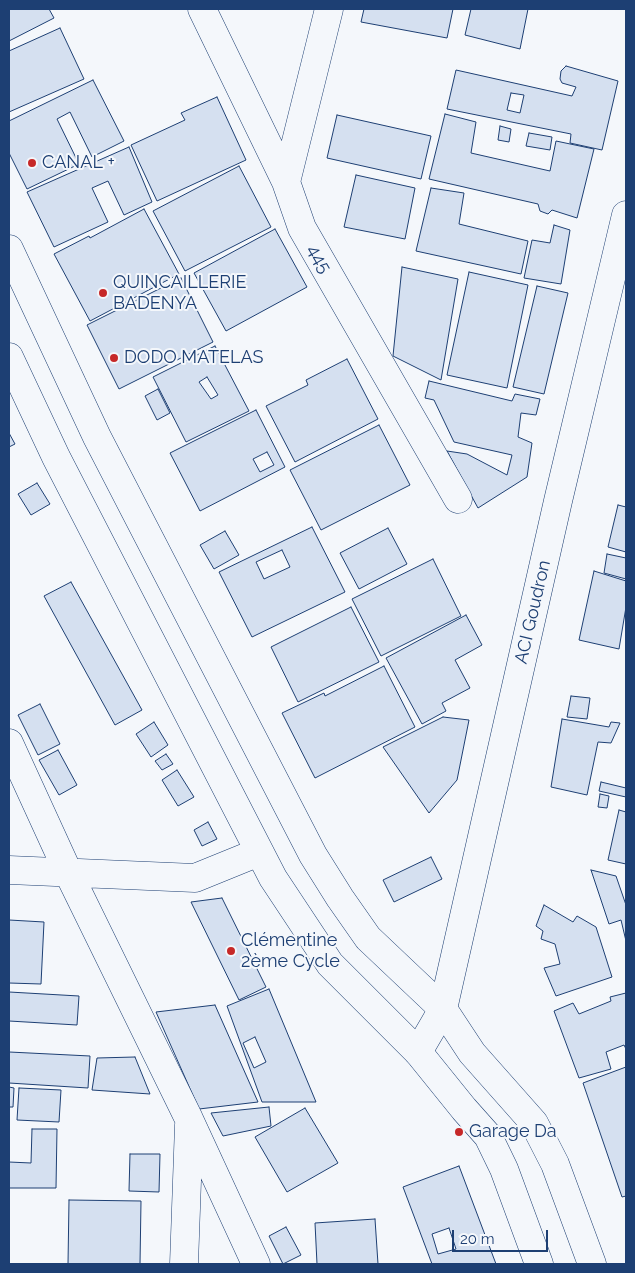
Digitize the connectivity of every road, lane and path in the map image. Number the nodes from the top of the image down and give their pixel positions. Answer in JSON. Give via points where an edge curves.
{"nodes":[{"id":1,"x":202,"y":9,"type":"edge"},
{"id":2,"x":329,"y":9,"type":"edge"},
{"id":3,"x":286,"y":182,"type":"junction"},
{"id":4,"x":626,"y":215,"type":"edge"},
{"id":5,"x":9,"y":249,"type":"edge"},
{"id":6,"x":9,"y":357,"type":"edge"},
{"id":7,"x":458,"y":499,"type":"dead end"},
{"id":8,"x":9,"y":743,"type":"edge"},
{"id":9,"x":259,"y":852,"type":"junction"},
{"id":10,"x":9,"y":870,"type":"edge"},
{"id":11,"x":68,"y":872,"type":"junction"},
{"id":12,"x":443,"y":1009,"type":"junction"},
{"id":13,"x":418,"y":1052,"type":"junction"},
{"id":14,"x":189,"y":1119,"type":"junction"},
{"id":15,"x":184,"y":1264,"type":"edge"},
{"id":16,"x":256,"y":1264,"type":"edge"},
{"id":17,"x":538,"y":1264,"type":"edge"},
{"id":18,"x":592,"y":1264,"type":"edge"}],
"edges":[{"from":1,"to":3,"type":"street","name":"445"},
{"from":2,"to":3,"type":"street"},
{"from":3,"to":7,"type":"street","name":"445","via":[[302,228]]},
{"from":4,"to":12,"type":"street","name":"ACI Goudron"},
{"from":5,"to":12,"type":"street","via":[[96,437],[313,855],[368,938]]},
{"from":6,"to":9,"type":"street","via":[[56,457]]},
{"from":8,"to":11,"type":"street"},
{"from":9,"to":11,"type":"street","via":[[195,878]]},
{"from":9,"to":13,"type":"street","via":[[330,964]]},
{"from":10,"to":11,"type":"street"},
{"from":11,"to":14,"type":"street"},
{"from":12,"to":13,"type":"street","name":"ACI Goudron"},
{"from":12,"to":18,"type":"street","via":[[472,1053],[534,1123],[555,1164]]},
{"from":13,"to":17,"type":"street","via":[[488,1136],[504,1169]]},
{"from":14,"to":15,"type":"street"},
{"from":14,"to":16,"type":"street"}]}
